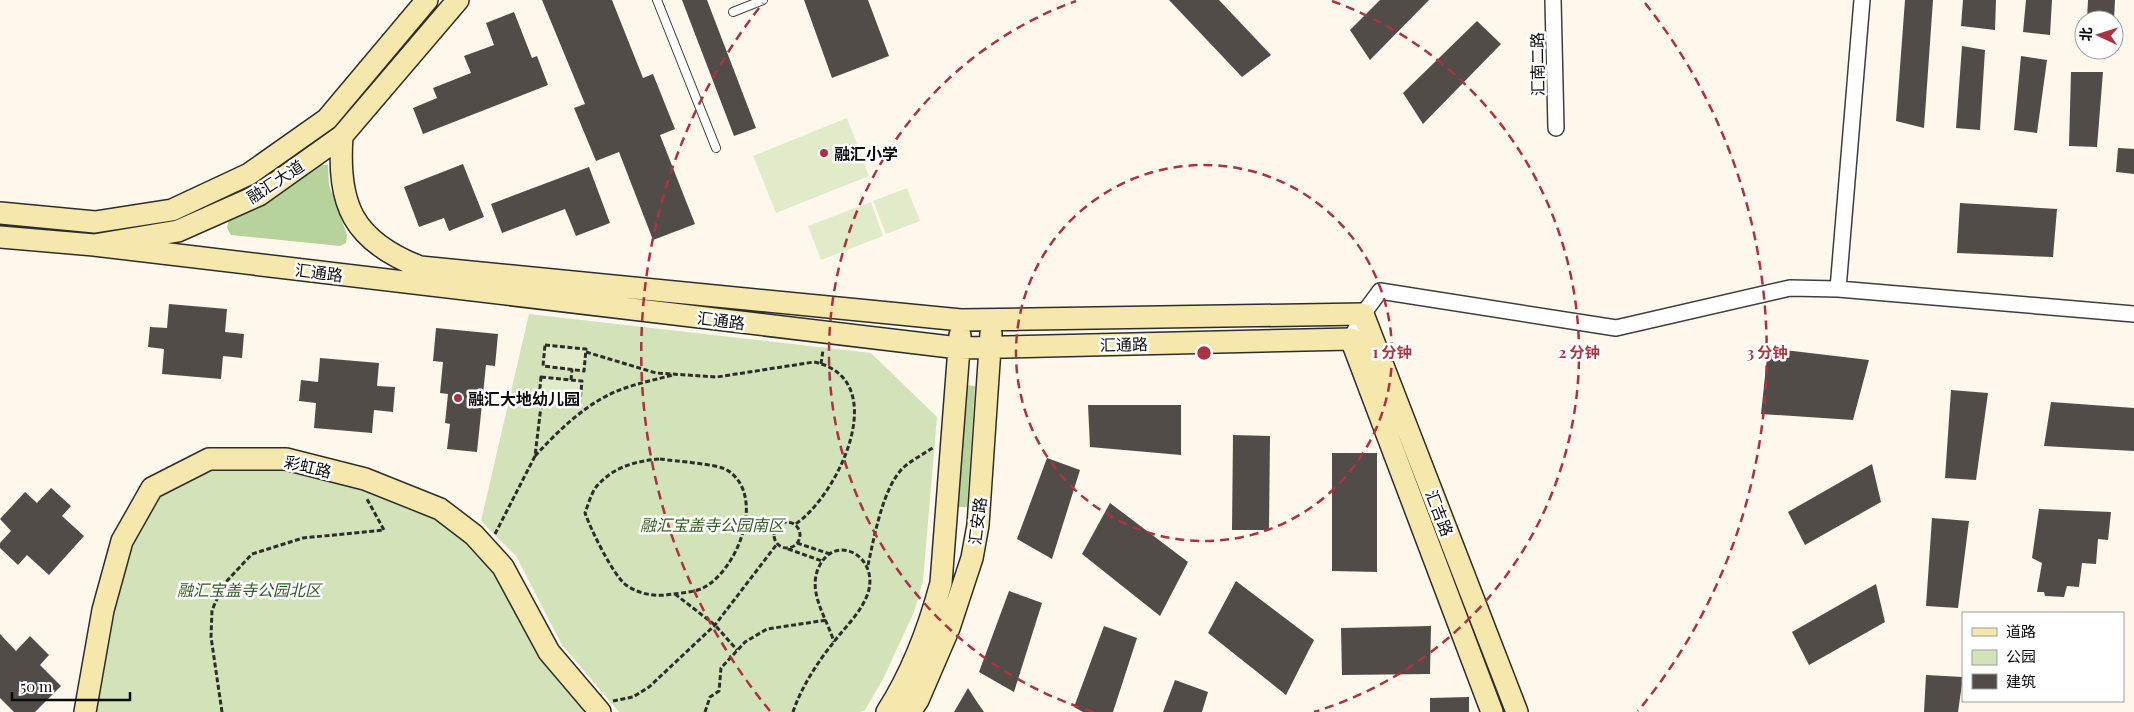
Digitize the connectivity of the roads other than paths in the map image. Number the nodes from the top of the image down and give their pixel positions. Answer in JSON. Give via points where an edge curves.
{"nodes":[{"id":1,"x":427,"y":0,"type":"edge"},
{"id":2,"x":458,"y":0,"type":"edge"},
{"id":3,"x":657,"y":0,"type":"edge"},
{"id":4,"x":763,"y":0,"type":"edge"},
{"id":5,"x":1553,"y":0,"type":"edge"},
{"id":6,"x":1862,"y":0,"type":"edge"},
{"id":7,"x":732,"y":12,"type":"dead end"},
{"id":8,"x":1556,"y":128,"type":"dead end"},
{"id":9,"x":342,"y":136,"type":"junction"},
{"id":10,"x":716,"y":148,"type":"dead end"},
{"id":11,"x":0,"y":213,"type":"edge"},
{"id":12,"x":0,"y":237,"type":"edge"},
{"id":13,"x":94,"y":246,"type":"junction"},
{"id":14,"x":1838,"y":289,"type":"junction"},
{"id":15,"x":1363,"y":314,"type":"junction"},
{"id":16,"x":2134,"y":314,"type":"edge"},
{"id":17,"x":991,"y":319,"type":"junction"},
{"id":18,"x":961,"y":320,"type":"junction"},
{"id":19,"x":1351,"y":339,"type":"junction"},
{"id":20,"x":990,"y":347,"type":"junction"},
{"id":21,"x":959,"y":348,"type":"junction"},
{"id":22,"x":596,"y":708,"type":"edge"},
{"id":23,"x":85,"y":712,"type":"edge"},
{"id":24,"x":887,"y":712,"type":"edge"},
{"id":25,"x":910,"y":712,"type":"edge"},
{"id":26,"x":1492,"y":712,"type":"edge"},
{"id":27,"x":1517,"y":712,"type":"edge"}],
"edges":[{"from":1,"to":11,"type":"main road","name":"融汇大道","via":[[328,119],[249,174],[172,210],[134,216],[95,222]]},
{"from":2,"to":9,"type":"main road","name":"融汇大道"},
{"from":3,"to":10,"type":"lane"},
{"from":4,"to":7,"type":"lane"},
{"from":5,"to":8,"type":"street","name":"汇南二路"},
{"from":6,"to":14,"type":"street"},
{"from":9,"to":13,"type":"main road","name":"融汇大道","via":[[259,195],[178,231]]},
{"from":9,"to":18,"type":"main road","name":"汇通路","via":[[343,192],[353,218],[372,242],[393,257],[420,267]]},
{"from":12,"to":13,"type":"main road","name":"融汇大道"},
{"from":13,"to":21,"type":"main road","name":"汇通路"},
{"from":14,"to":15,"type":"street","via":[[1790,288],[1616,328],[1380,292]]},
{"from":14,"to":16,"type":"street"},
{"from":15,"to":17,"type":"main road","name":"汇通路"},
{"from":15,"to":19,"type":"street"},
{"from":15,"to":27,"type":"main road","name":"汇吉路"},
{"from":17,"to":18,"type":"main road","name":"汇通路"},
{"from":17,"to":20,"type":"main road","name":"汇安路"},
{"from":18,"to":21,"type":"main road","name":"汇安路"},
{"from":19,"to":20,"type":"main road","name":"汇通路"},
{"from":19,"to":26,"type":"main road","name":"汇吉路"},
{"from":20,"to":21,"type":"main road","name":"汇通路"},
{"from":20,"to":25,"type":"main road","name":"汇安路","via":[[978,525],[972,558],[949,628]]},
{"from":21,"to":24,"type":"main road","name":"汇安路","via":[[941,583],[931,620],[903,688]]},
{"from":22,"to":23,"type":"main road","name":"彩虹路","via":[[549,652],[503,567],[474,534],[440,509],[355,476],[286,459],[209,459],[152,488],[122,541],[103,610]]}]}
